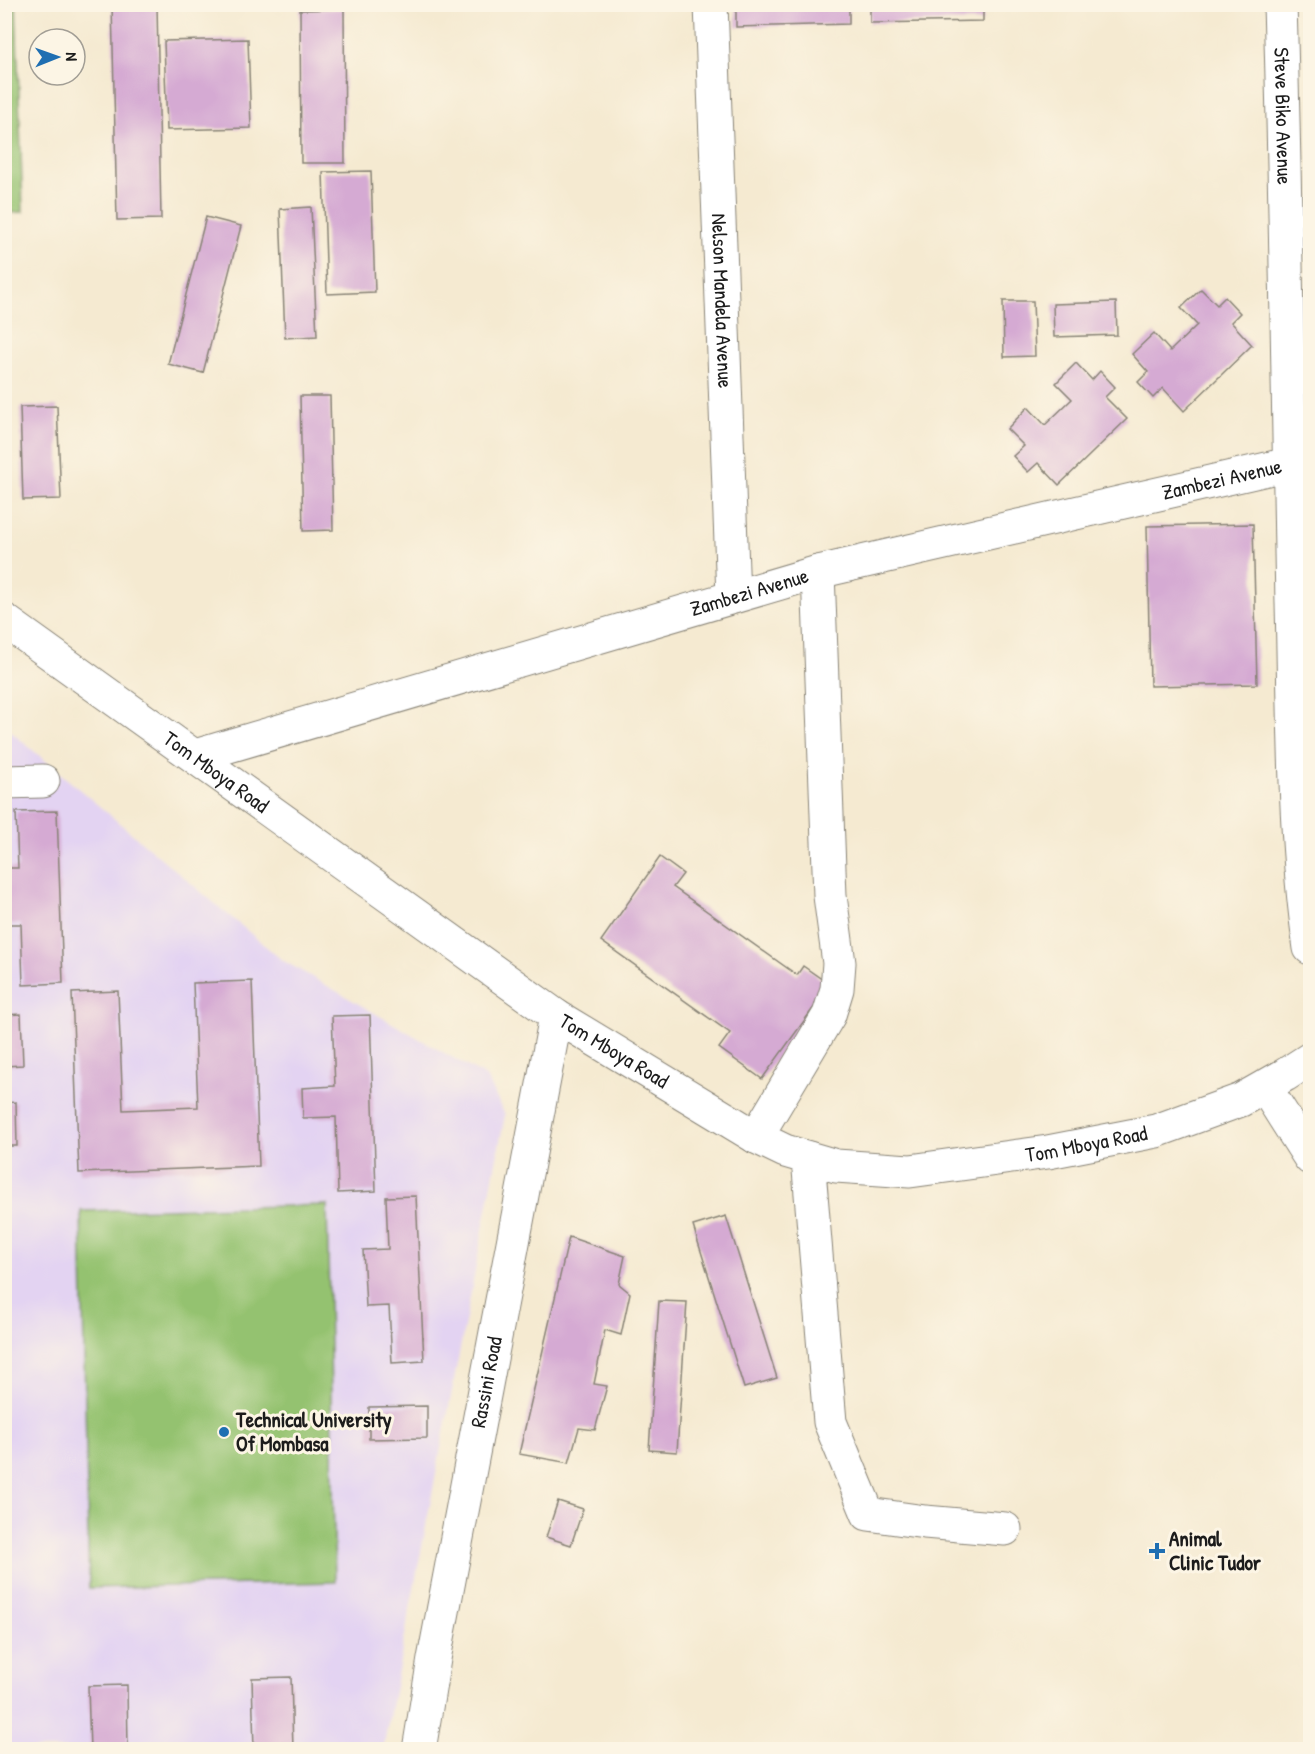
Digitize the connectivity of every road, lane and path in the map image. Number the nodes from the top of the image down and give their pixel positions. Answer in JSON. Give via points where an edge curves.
{"nodes":[{"id":1,"x":711,"y":4,"type":"edge"},
{"id":2,"x":1280,"y":4,"type":"edge"},
{"id":3,"x":1300,"y":464,"type":"edge"},
{"id":4,"x":818,"y":572,"type":"junction"},
{"id":5,"x":733,"y":597,"type":"junction"},
{"id":6,"x":4,"y":620,"type":"edge"},
{"id":7,"x":195,"y":756,"type":"junction"},
{"id":8,"x":4,"y":782,"type":"edge"},
{"id":9,"x":43,"y":782,"type":"dead end"},
{"id":10,"x":1311,"y":948,"type":"edge"},
{"id":11,"x":556,"y":1016,"type":"junction"},
{"id":12,"x":1311,"y":1059,"type":"edge"},
{"id":13,"x":1265,"y":1087,"type":"junction"},
{"id":14,"x":756,"y":1137,"type":"junction"},
{"id":15,"x":808,"y":1158,"type":"junction"},
{"id":16,"x":1311,"y":1158,"type":"edge"},
{"id":17,"x":1005,"y":1529,"type":"dead end"},
{"id":18,"x":419,"y":1749,"type":"edge"}],
"edges":[{"from":1,"to":5,"type":"street","name":"Nelson Mandela Avenue"},
{"from":2,"to":3,"type":"street","name":"Steve Biko Avenue"},
{"from":3,"to":4,"type":"street","name":"Zambezi Avenue"},
{"from":3,"to":10,"type":"street","name":"Steve Biko Avenue","via":[[1298,834]]},
{"from":4,"to":5,"type":"street","name":"Zambezi Avenue"},
{"from":4,"to":14,"type":"street","via":[[830,896],[839,963],[837,989],[829,1015]]},
{"from":5,"to":7,"type":"street","name":"Zambezi Avenue"},
{"from":6,"to":7,"type":"street","name":"Tom Mboya Road"},
{"from":7,"to":11,"type":"street","name":"Tom Mboya Road"},
{"from":8,"to":9,"type":"street"},
{"from":11,"to":14,"type":"street","name":"Tom Mboya Road"},
{"from":11,"to":18,"type":"street","name":"Rassini Road"},
{"from":12,"to":13,"type":"street","name":"Tom Mboya Road"},
{"from":13,"to":15,"type":"street","name":"Tom Mboya Road","via":[[1241,1100],[1156,1131],[1048,1152],[910,1171],[836,1166]]},
{"from":13,"to":16,"type":"street"},
{"from":14,"to":15,"type":"street","name":"Tom Mboya Road"},
{"from":15,"to":17,"type":"street","via":[[830,1422],[867,1514]]}]}
